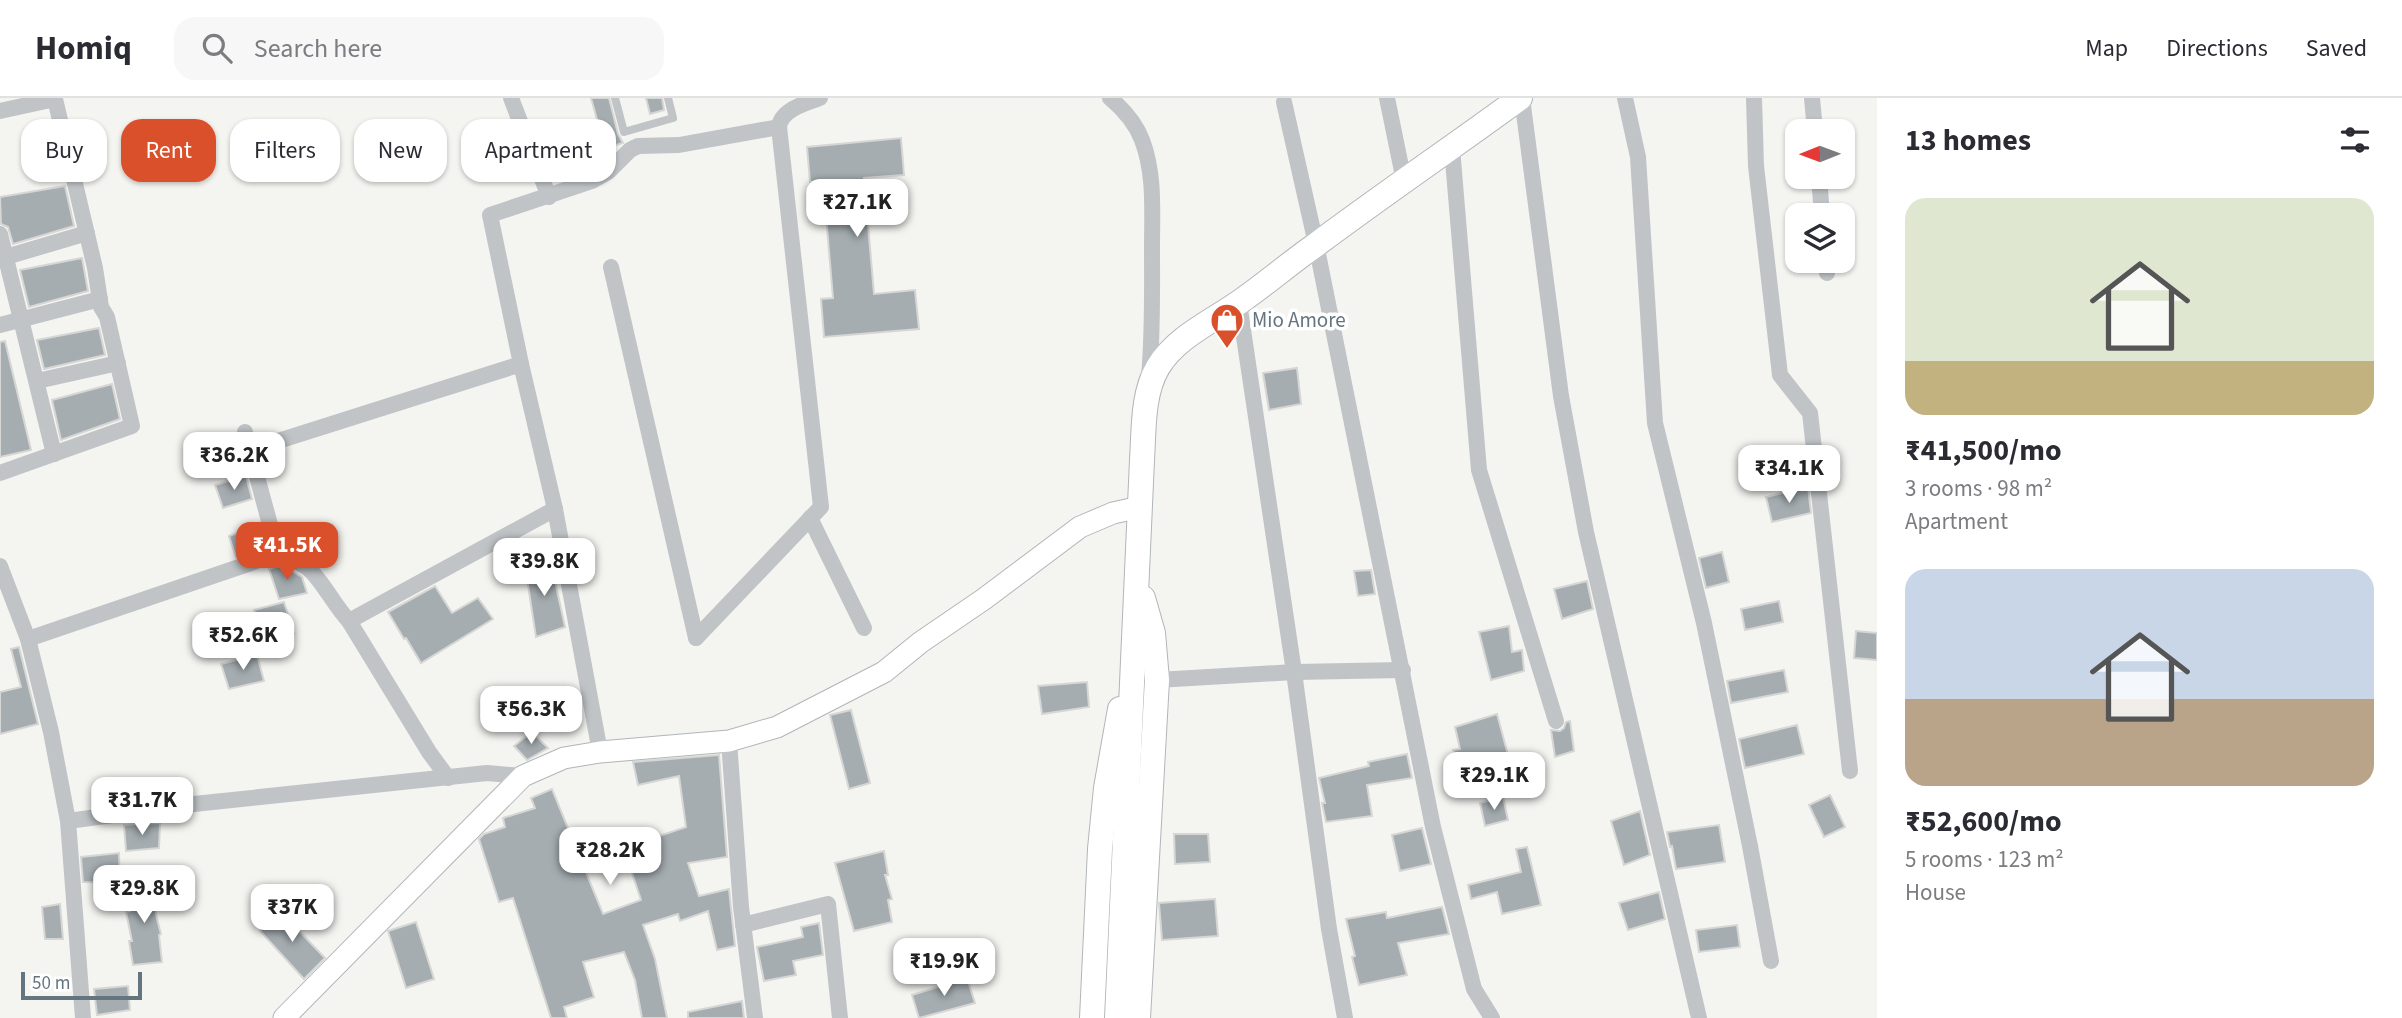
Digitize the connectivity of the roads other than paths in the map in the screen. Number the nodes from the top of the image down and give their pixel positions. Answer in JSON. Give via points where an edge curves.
{"nodes":[{"id":1,"x":55,"y":98,"type":"edge"},
{"id":2,"x":512,"y":98,"type":"edge"},
{"id":3,"x":615,"y":98,"type":"edge"},
{"id":4,"x":668,"y":98,"type":"edge"},
{"id":5,"x":820,"y":98,"type":"edge"},
{"id":6,"x":1110,"y":98,"type":"edge"},
{"id":7,"x":1387,"y":98,"type":"edge"},
{"id":8,"x":1521,"y":98,"type":"edge"},
{"id":9,"x":1625,"y":98,"type":"edge"},
{"id":10,"x":1755,"y":98,"type":"edge"},
{"id":11,"x":1812,"y":98,"type":"edge"},
{"id":12,"x":1284,"y":102,"type":"dead end"},
{"id":13,"x":0,"y":111,"type":"edge"},
{"id":14,"x":1814,"y":119,"type":"edge"},
{"id":15,"x":779,"y":127,"type":"junction"},
{"id":16,"x":633,"y":130,"type":"junction"},
{"id":17,"x":638,"y":146,"type":"junction"},
{"id":18,"x":1451,"y":148,"type":"junction"},
{"id":19,"x":1404,"y":180,"type":"junction"},
{"id":20,"x":549,"y":197,"type":"junction"},
{"id":21,"x":87,"y":233,"type":"junction"},
{"id":22,"x":0,"y":234,"type":"edge"},
{"id":23,"x":1316,"y":244,"type":"junction"},
{"id":24,"x":6,"y":257,"type":"junction"},
{"id":25,"x":611,"y":267,"type":"dead end"},
{"id":26,"x":100,"y":299,"type":"junction"},
{"id":27,"x":1239,"y":303,"type":"junction"},
{"id":28,"x":23,"y":319,"type":"junction"},
{"id":29,"x":0,"y":325,"type":"edge"},
{"id":30,"x":118,"y":363,"type":"junction"},
{"id":31,"x":521,"y":364,"type":"junction"},
{"id":32,"x":37,"y":381,"type":"junction"},
{"id":33,"x":1147,"y":392,"type":"junction"},
{"id":34,"x":245,"y":432,"type":"dead end"},
{"id":35,"x":250,"y":450,"type":"junction"},
{"id":36,"x":54,"y":454,"type":"junction"},
{"id":37,"x":0,"y":473,"type":"edge"},
{"id":38,"x":1140,"y":507,"type":"junction"},
{"id":39,"x":555,"y":509,"type":"junction"},
{"id":40,"x":810,"y":518,"type":"junction"},
{"id":41,"x":280,"y":553,"type":"junction"},
{"id":42,"x":0,"y":566,"type":"edge"},
{"id":43,"x":1137,"y":577,"type":"junction"},
{"id":44,"x":349,"y":621,"type":"junction"},
{"id":45,"x":864,"y":628,"type":"dead end"},
{"id":46,"x":28,"y":639,"type":"junction"},
{"id":47,"x":1403,"y":670,"type":"junction"},
{"id":48,"x":1294,"y":672,"type":"junction"},
{"id":49,"x":1157,"y":680,"type":"junction"},
{"id":50,"x":1131,"y":687,"type":"junction"},
{"id":51,"x":1556,"y":721,"type":"dead end"},
{"id":52,"x":729,"y":741,"type":"junction"},
{"id":53,"x":600,"y":752,"type":"junction"},
{"id":54,"x":1850,"y":771,"type":"dead end"},
{"id":55,"x":523,"y":776,"type":"junction"},
{"id":56,"x":447,"y":778,"type":"junction"},
{"id":57,"x":68,"y":821,"type":"junction"},
{"id":58,"x":743,"y":925,"type":"junction"},
{"id":59,"x":1771,"y":961,"type":"dead end"},
{"id":60,"x":83,"y":1018,"type":"edge"},
{"id":61,"x":284,"y":1018,"type":"edge"},
{"id":62,"x":755,"y":1018,"type":"edge"},
{"id":63,"x":840,"y":1018,"type":"edge"},
{"id":64,"x":1093,"y":1018,"type":"edge"},
{"id":65,"x":1117,"y":1018,"type":"edge"},
{"id":66,"x":1138,"y":1018,"type":"edge"},
{"id":67,"x":1345,"y":1018,"type":"edge"},
{"id":68,"x":1492,"y":1018,"type":"edge"},
{"id":69,"x":1699,"y":1018,"type":"edge"}],
"edges":[{"from":1,"to":13,"type":"street"},
{"from":1,"to":21,"type":"street"},
{"from":2,"to":20,"type":"street"},
{"from":3,"to":16,"type":"lane","via":[[624,132]]},
{"from":4,"to":16,"type":"lane","via":[[673,118]]},
{"from":5,"to":15,"type":"street","via":[[789,112]]},
{"from":6,"to":33,"type":"street","via":[[1141,137],[1150,171],[1152,340]]},
{"from":7,"to":19,"type":"street"},
{"from":8,"to":18,"type":"main road"},
{"from":8,"to":69,"type":"street","via":[[1561,396],[1586,532]]},
{"from":9,"to":59,"type":"street","via":[[1638,157],[1655,423],[1704,623]]},
{"from":10,"to":54,"type":"street","via":[[1756,166],[1780,375],[1810,412]]},
{"from":11,"to":14,"type":"street"},
{"from":12,"to":23,"type":"street"},
{"from":15,"to":17,"type":"street","via":[[679,145]]},
{"from":15,"to":40,"type":"street","via":[[821,507]]},
{"from":16,"to":17,"type":"lane"},
{"from":17,"to":20,"type":"street","via":[[600,177]]},
{"from":18,"to":19,"type":"main road"},
{"from":18,"to":51,"type":"street","via":[[1479,470]]},
{"from":19,"to":23,"type":"main road"},
{"from":20,"to":31,"type":"street","via":[[490,215]]},
{"from":21,"to":24,"type":"street"},
{"from":21,"to":26,"type":"street"},
{"from":22,"to":24,"type":"street"},
{"from":23,"to":27,"type":"main road"},
{"from":23,"to":47,"type":"street"},
{"from":24,"to":28,"type":"street"},
{"from":25,"to":40,"type":"street","via":[[696,638]]},
{"from":26,"to":28,"type":"street"},
{"from":26,"to":30,"type":"street"},
{"from":27,"to":33,"type":"main road","via":[[1174,348],[1159,365]]},
{"from":27,"to":48,"type":"street"},
{"from":28,"to":29,"type":"street"},
{"from":28,"to":32,"type":"street"},
{"from":30,"to":32,"type":"street"},
{"from":30,"to":36,"type":"street","via":[[132,426]]},
{"from":31,"to":35,"type":"street"},
{"from":31,"to":39,"type":"street"},
{"from":32,"to":36,"type":"street"},
{"from":33,"to":38,"type":"main road"},
{"from":34,"to":35,"type":"street"},
{"from":35,"to":41,"type":"street"},
{"from":36,"to":37,"type":"street"},
{"from":38,"to":43,"type":"main road"},
{"from":38,"to":52,"type":"street","via":[[1080,527],[884,672],[777,727]]},
{"from":39,"to":44,"type":"street"},
{"from":39,"to":53,"type":"street"},
{"from":40,"to":45,"type":"street"},
{"from":41,"to":44,"type":"street","via":[[313,573]]},
{"from":41,"to":46,"type":"street"},
{"from":42,"to":46,"type":"street"},
{"from":43,"to":49,"type":"main road","via":[[1153,633]]},
{"from":43,"to":50,"type":"main road"},
{"from":44,"to":56,"type":"street"},
{"from":46,"to":57,"type":"street"},
{"from":47,"to":48,"type":"street"},
{"from":47,"to":68,"type":"street","via":[[1433,827],[1474,989]]},
{"from":48,"to":49,"type":"street"},
{"from":48,"to":67,"type":"street"},
{"from":49,"to":66,"type":"main road"},
{"from":50,"to":64,"type":"main road","via":[[1119,711],[1106,788]]},
{"from":50,"to":65,"type":"main road"},
{"from":52,"to":53,"type":"street"},
{"from":52,"to":58,"type":"street"},
{"from":53,"to":55,"type":"street","via":[[564,758]]},
{"from":55,"to":56,"type":"street"},
{"from":55,"to":61,"type":"street"},
{"from":56,"to":57,"type":"street"},
{"from":57,"to":60,"type":"street"},
{"from":58,"to":62,"type":"street"},
{"from":58,"to":63,"type":"street","via":[[828,904]]}]}
